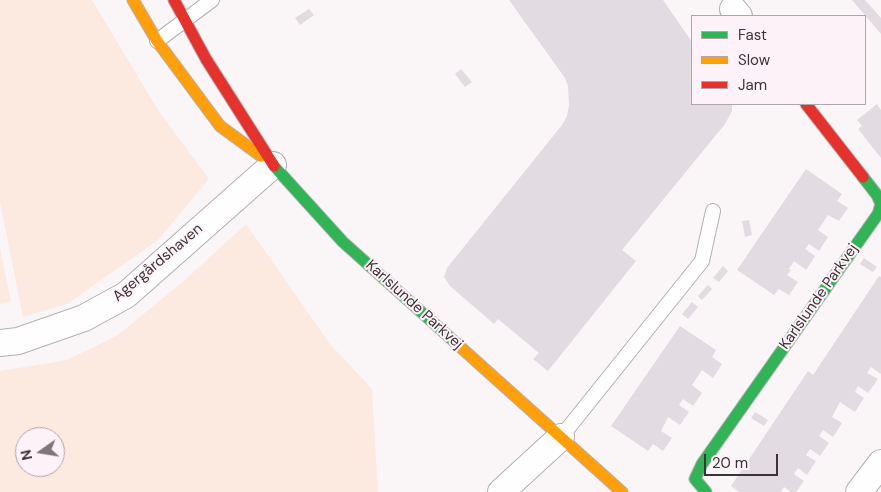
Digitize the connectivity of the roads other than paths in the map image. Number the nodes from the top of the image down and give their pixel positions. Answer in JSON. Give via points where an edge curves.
{"nodes":[{"id":1,"x":132,"y":0,"type":"edge"},
{"id":2,"x":174,"y":0,"type":"edge"},
{"id":3,"x":212,"y":0,"type":"edge"},
{"id":4,"x":184,"y":21,"type":"junction"},
{"id":5,"x":157,"y":41,"type":"junction"},
{"id":6,"x":807,"y":105,"type":"edge"},
{"id":7,"x":273,"y":165,"type":"junction"},
{"id":8,"x":713,"y":211,"type":"dead end"},
{"id":9,"x":0,"y":342,"type":"edge"},
{"id":10,"x":561,"y":438,"type":"junction"},
{"id":11,"x":881,"y":463,"type":"edge"},
{"id":12,"x":501,"y":492,"type":"edge"},
{"id":13,"x":622,"y":492,"type":"edge"},
{"id":14,"x":706,"y":492,"type":"edge"},
{"id":15,"x":859,"y":492,"type":"edge"}],
"edges":[{"from":1,"to":5,"type":"street","name":"Karlslunde Parkvej"},
{"from":2,"to":4,"type":"street","name":"Karlslunde Parkvej"},
{"from":3,"to":4,"type":"lane"},
{"from":4,"to":5,"type":"lane"},
{"from":4,"to":7,"type":"street","name":"Karlslunde Parkvej"},
{"from":5,"to":7,"type":"street","name":"Karlslunde Parkvej","via":[[220,126]]},
{"from":6,"to":14,"type":"street","name":"Karlslunde Parkvej","via":[[881,204],[878,214],[702,464],[696,479]]},
{"from":7,"to":9,"type":"street","name":"Agergårdshaven","via":[[126,295],[84,318],[18,341]]},
{"from":7,"to":10,"type":"street","name":"Karlslunde Parkvej","via":[[344,242]]},
{"from":8,"to":10,"type":"lane","via":[[702,261]]},
{"from":10,"to":12,"type":"street"},
{"from":10,"to":13,"type":"street","name":"Karlslunde Parkvej"},
{"from":11,"to":15,"type":"street"}]}
